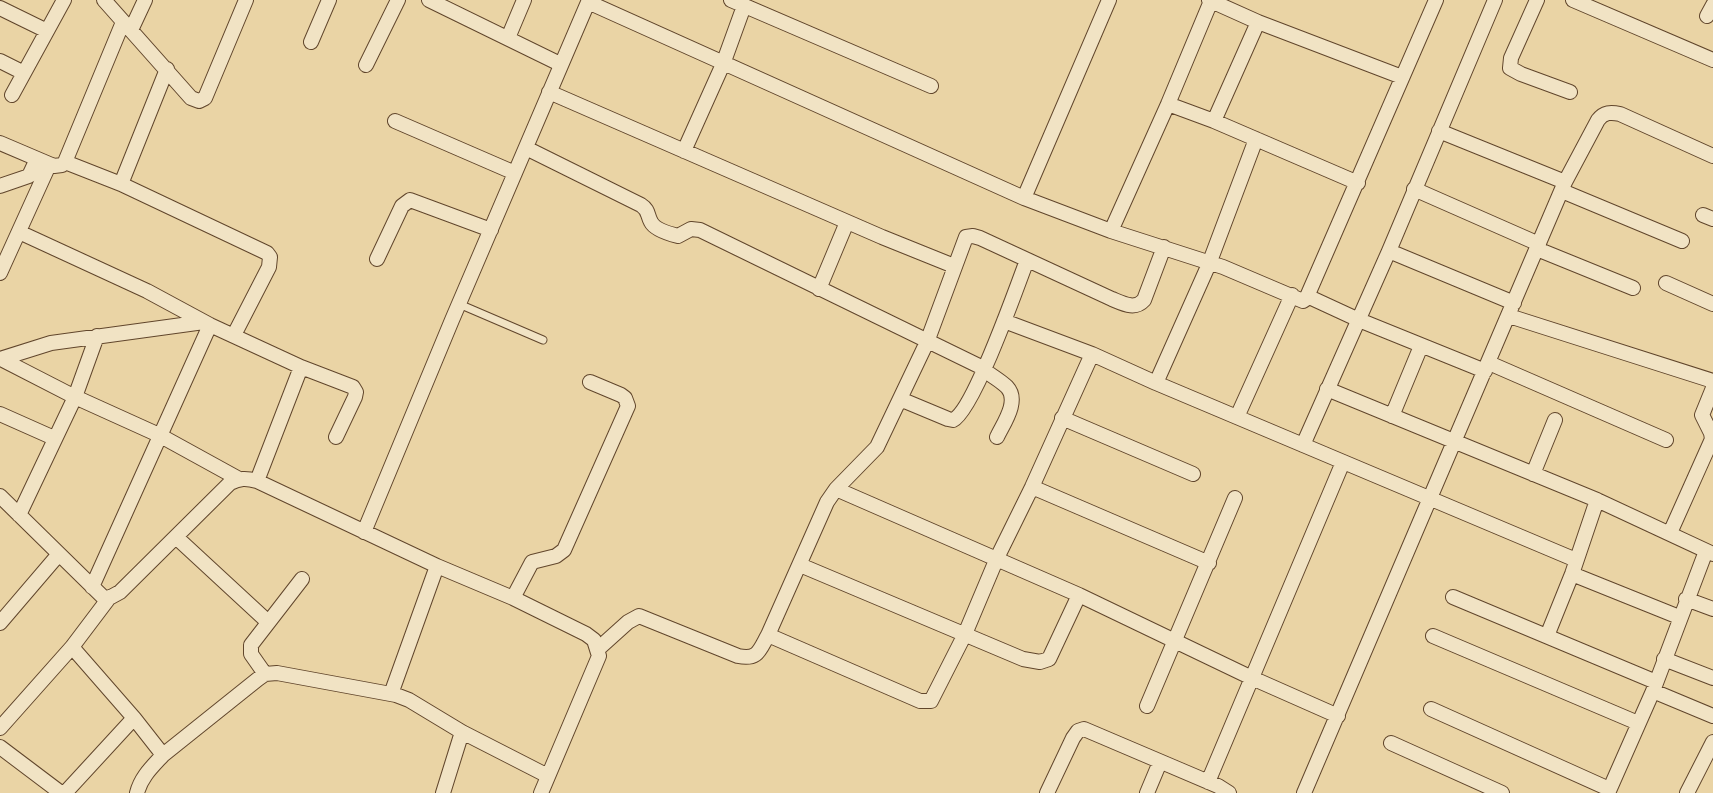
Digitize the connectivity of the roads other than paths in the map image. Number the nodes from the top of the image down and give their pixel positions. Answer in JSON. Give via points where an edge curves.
{"nodes":[{"id":1,"x":64,"y":0,"type":"edge"},
{"id":2,"x":104,"y":0,"type":"edge"},
{"id":3,"x":145,"y":0,"type":"edge"},
{"id":4,"x":246,"y":0,"type":"edge"},
{"id":5,"x":329,"y":0,"type":"edge"},
{"id":6,"x":398,"y":0,"type":"edge"},
{"id":7,"x":524,"y":0,"type":"edge"},
{"id":8,"x":1109,"y":0,"type":"edge"},
{"id":9,"x":1210,"y":0,"type":"edge"},
{"id":10,"x":1436,"y":0,"type":"edge"},
{"id":11,"x":1495,"y":0,"type":"edge"},
{"id":12,"x":1537,"y":0,"type":"edge"},
{"id":13,"x":1573,"y":0,"type":"edge"},
{"id":14,"x":432,"y":1,"type":"edge"},
{"id":15,"x":588,"y":1,"type":"edge"},
{"id":16,"x":745,"y":3,"type":"edge"},
{"id":17,"x":0,"y":8,"type":"edge"},
{"id":18,"x":1258,"y":22,"type":"junction"},
{"id":19,"x":128,"y":26,"type":"junction"},
{"id":20,"x":47,"y":31,"type":"junction"},
{"id":21,"x":508,"y":38,"type":"junction"},
{"id":22,"x":311,"y":42,"type":"dead end"},
{"id":23,"x":1713,"y":60,"type":"edge"},
{"id":24,"x":0,"y":61,"type":"edge"},
{"id":25,"x":560,"y":64,"type":"junction"},
{"id":26,"x":723,"y":64,"type":"junction"},
{"id":27,"x":366,"y":65,"type":"dead end"},
{"id":28,"x":167,"y":69,"type":"junction"},
{"id":29,"x":24,"y":73,"type":"junction"},
{"id":30,"x":1402,"y":77,"type":"junction"},
{"id":31,"x":931,"y":86,"type":"dead end"},
{"id":32,"x":549,"y":92,"type":"junction"},
{"id":33,"x":1570,"y":92,"type":"dead end"},
{"id":34,"x":12,"y":95,"type":"dead end"},
{"id":35,"x":1168,"y":104,"type":"junction"},
{"id":36,"x":395,"y":121,"type":"dead end"},
{"id":37,"x":1214,"y":121,"type":"junction"},
{"id":38,"x":1439,"y":131,"type":"junction"},
{"id":39,"x":1256,"y":139,"type":"junction"},
{"id":40,"x":0,"y":143,"type":"edge"},
{"id":41,"x":526,"y":148,"type":"junction"},
{"id":42,"x":684,"y":151,"type":"junction"},
{"id":43,"x":1712,"y":154,"type":"edge"},
{"id":44,"x":43,"y":162,"type":"junction"},
{"id":45,"x":65,"y":162,"type":"junction"},
{"id":46,"x":515,"y":173,"type":"junction"},
{"id":47,"x":1358,"y":183,"type":"junction"},
{"id":48,"x":121,"y":184,"type":"junction"},
{"id":49,"x":0,"y":186,"type":"edge"},
{"id":50,"x":1564,"y":187,"type":"junction"},
{"id":51,"x":1414,"y":189,"type":"junction"},
{"id":52,"x":1024,"y":198,"type":"junction"},
{"id":53,"x":847,"y":222,"type":"junction"},
{"id":54,"x":491,"y":230,"type":"junction"},
{"id":55,"x":19,"y":231,"type":"junction"},
{"id":56,"x":1111,"y":231,"type":"junction"},
{"id":57,"x":1682,"y":241,"type":"dead end"},
{"id":58,"x":1538,"y":246,"type":"junction"},
{"id":59,"x":1164,"y":247,"type":"junction"},
{"id":60,"x":1389,"y":251,"type":"junction"},
{"id":61,"x":377,"y":259,"type":"dead end"},
{"id":62,"x":1026,"y":260,"type":"junction"},
{"id":63,"x":1209,"y":264,"type":"junction"},
{"id":64,"x":954,"y":266,"type":"junction"},
{"id":65,"x":0,"y":273,"type":"edge"},
{"id":66,"x":1666,"y":283,"type":"dead end"},
{"id":67,"x":1633,"y":288,"type":"dead end"},
{"id":68,"x":819,"y":289,"type":"junction"},
{"id":69,"x":1292,"y":295,"type":"junction"},
{"id":70,"x":1307,"y":296,"type":"junction"},
{"id":71,"x":459,"y":304,"type":"junction"},
{"id":72,"x":1713,"y":304,"type":"edge"},
{"id":73,"x":1512,"y":310,"type":"junction"},
{"id":74,"x":1359,"y":320,"type":"junction"},
{"id":75,"x":1004,"y":321,"type":"junction"},
{"id":76,"x":207,"y":323,"type":"junction"},
{"id":77,"x":234,"y":335,"type":"junction"},
{"id":78,"x":97,"y":336,"type":"junction"},
{"id":79,"x":543,"y":340,"type":"dead end"},
{"id":80,"x":927,"y":342,"type":"junction"},
{"id":81,"x":1421,"y":346,"type":"junction"},
{"id":82,"x":1092,"y":354,"type":"junction"},
{"id":83,"x":0,"y":359,"type":"edge"},
{"id":84,"x":301,"y":367,"type":"junction"},
{"id":85,"x":1487,"y":367,"type":"junction"},
{"id":86,"x":983,"y":370,"type":"junction"},
{"id":87,"x":1713,"y":381,"type":"edge"},
{"id":88,"x":590,"y":382,"type":"dead end"},
{"id":89,"x":1156,"y":383,"type":"junction"},
{"id":90,"x":1713,"y":388,"type":"edge"},
{"id":91,"x":1327,"y":389,"type":"junction"},
{"id":92,"x":75,"y":397,"type":"junction"},
{"id":93,"x":900,"y":399,"type":"junction"},
{"id":94,"x":0,"y":414,"type":"edge"},
{"id":95,"x":1392,"y":416,"type":"junction"},
{"id":96,"x":1237,"y":417,"type":"junction"},
{"id":97,"x":1062,"y":418,"type":"junction"},
{"id":98,"x":1555,"y":420,"type":"dead end"},
{"id":99,"x":159,"y":435,"type":"junction"},
{"id":100,"x":336,"y":437,"type":"dead end"},
{"id":101,"x":997,"y":437,"type":"dead end"},
{"id":102,"x":54,"y":438,"type":"junction"},
{"id":103,"x":1666,"y":440,"type":"dead end"},
{"id":104,"x":1455,"y":443,"type":"junction"},
{"id":105,"x":1304,"y":445,"type":"junction"},
{"id":106,"x":1343,"y":462,"type":"junction"},
{"id":107,"x":1193,"y":474,"type":"dead end"},
{"id":108,"x":1533,"y":474,"type":"junction"},
{"id":109,"x":239,"y":479,"type":"junction"},
{"id":110,"x":257,"y":481,"type":"junction"},
{"id":111,"x":1032,"y":487,"type":"junction"},
{"id":112,"x":836,"y":489,"type":"junction"},
{"id":113,"x":1235,"y":498,"type":"dead end"},
{"id":114,"x":1431,"y":500,"type":"junction"},
{"id":115,"x":1597,"y":500,"type":"junction"},
{"id":116,"x":3,"y":505,"type":"edge"},
{"id":117,"x":19,"y":515,"type":"junction"},
{"id":118,"x":364,"y":532,"type":"junction"},
{"id":119,"x":1670,"y":534,"type":"junction"},
{"id":120,"x":176,"y":537,"type":"junction"},
{"id":121,"x":1709,"y":552,"type":"edge"},
{"id":122,"x":59,"y":554,"type":"junction"},
{"id":123,"x":997,"y":558,"type":"junction"},
{"id":124,"x":1209,"y":563,"type":"junction"},
{"id":125,"x":800,"y":565,"type":"junction"},
{"id":126,"x":437,"y":566,"type":"junction"},
{"id":127,"x":1574,"y":567,"type":"junction"},
{"id":128,"x":302,"y":579,"type":"dead end"},
{"id":129,"x":92,"y":587,"type":"junction"},
{"id":130,"x":1079,"y":595,"type":"junction"},
{"id":131,"x":1453,"y":597,"type":"dead end"},
{"id":132,"x":109,"y":598,"type":"junction"},
{"id":133,"x":513,"y":598,"type":"junction"},
{"id":134,"x":1686,"y":599,"type":"junction"},
{"id":135,"x":1713,"y":609,"type":"edge"},
{"id":136,"x":1679,"y":617,"type":"junction"},
{"id":137,"x":268,"y":622,"type":"junction"},
{"id":138,"x":0,"y":623,"type":"edge"},
{"id":139,"x":965,"y":634,"type":"junction"},
{"id":140,"x":768,"y":635,"type":"junction"},
{"id":141,"x":1433,"y":636,"type":"dead end"},
{"id":142,"x":1547,"y":636,"type":"junction"},
{"id":143,"x":1175,"y":641,"type":"junction"},
{"id":144,"x":72,"y":647,"type":"junction"},
{"id":145,"x":598,"y":649,"type":"junction"},
{"id":146,"x":1664,"y":659,"type":"junction"},
{"id":147,"x":265,"y":674,"type":"junction"},
{"id":148,"x":1252,"y":678,"type":"junction"},
{"id":149,"x":1713,"y":678,"type":"edge"},
{"id":150,"x":1655,"y":686,"type":"junction"},
{"id":151,"x":391,"y":694,"type":"junction"},
{"id":152,"x":1147,"y":706,"type":"dead end"},
{"id":153,"x":1431,"y":709,"type":"dead end"},
{"id":154,"x":1338,"y":716,"type":"junction"},
{"id":155,"x":1713,"y":716,"type":"edge"},
{"id":156,"x":134,"y":718,"type":"junction"},
{"id":157,"x":1638,"y":723,"type":"junction"},
{"id":158,"x":0,"y":728,"type":"edge"},
{"id":159,"x":462,"y":732,"type":"junction"},
{"id":160,"x":1713,"y":742,"type":"edge"},
{"id":161,"x":1391,"y":743,"type":"dead end"},
{"id":162,"x":0,"y":747,"type":"edge"},
{"id":163,"x":163,"y":755,"type":"junction"},
{"id":164,"x":1160,"y":762,"type":"junction"},
{"id":165,"x":548,"y":776,"type":"junction"},
{"id":166,"x":1208,"y":782,"type":"junction"},
{"id":167,"x":1609,"y":791,"type":"edge"},
{"id":168,"x":61,"y":793,"type":"edge"},
{"id":169,"x":65,"y":793,"type":"edge"},
{"id":170,"x":137,"y":793,"type":"edge"},
{"id":171,"x":443,"y":793,"type":"edge"},
{"id":172,"x":542,"y":793,"type":"edge"},
{"id":173,"x":1047,"y":793,"type":"edge"},
{"id":174,"x":1147,"y":793,"type":"edge"},
{"id":175,"x":1229,"y":793,"type":"edge"},
{"id":176,"x":1304,"y":793,"type":"edge"},
{"id":177,"x":1502,"y":793,"type":"edge"},
{"id":178,"x":1687,"y":793,"type":"edge"}],
"edges":[{"from":1,"to":20,"type":"street"},
{"from":2,"to":19,"type":"street"},
{"from":3,"to":19,"type":"street"},
{"from":4,"to":28,"type":"street","via":[[202,101],[191,98]]},
{"from":5,"to":22,"type":"street"},
{"from":6,"to":27,"type":"street"},
{"from":7,"to":21,"type":"street"},
{"from":8,"to":52,"type":"street"},
{"from":9,"to":18,"type":"street"},
{"from":9,"to":35,"type":"street"},
{"from":10,"to":30,"type":"street"},
{"from":11,"to":38,"type":"street"},
{"from":12,"to":33,"type":"street","via":[[1510,58],[1510,68]]},
{"from":13,"to":23,"type":"street"},
{"from":14,"to":21,"type":"street"},
{"from":15,"to":25,"type":"street"},
{"from":15,"to":26,"type":"street"},
{"from":16,"to":26,"type":"street"},
{"from":16,"to":31,"type":"street"},
{"from":17,"to":20,"type":"street"},
{"from":18,"to":30,"type":"street"},
{"from":18,"to":37,"type":"street"},
{"from":19,"to":28,"type":"street"},
{"from":19,"to":45,"type":"street"},
{"from":20,"to":29,"type":"street"},
{"from":21,"to":25,"type":"street"},
{"from":24,"to":29,"type":"street"},
{"from":25,"to":32,"type":"street"},
{"from":26,"to":42,"type":"street"},
{"from":26,"to":52,"type":"street"},
{"from":28,"to":48,"type":"street"},
{"from":29,"to":34,"type":"street"},
{"from":30,"to":47,"type":"street"},
{"from":32,"to":41,"type":"street"},
{"from":32,"to":42,"type":"street"},
{"from":35,"to":37,"type":"street"},
{"from":35,"to":56,"type":"street"},
{"from":36,"to":46,"type":"street"},
{"from":37,"to":39,"type":"street"},
{"from":38,"to":50,"type":"street"},
{"from":38,"to":51,"type":"street"},
{"from":39,"to":47,"type":"street"},
{"from":39,"to":63,"type":"street"},
{"from":40,"to":44,"type":"street"},
{"from":41,"to":46,"type":"street"},
{"from":41,"to":68,"type":"street","via":[[641,206],[658,229],[678,236],[691,229],[700,230]]},
{"from":42,"to":53,"type":"street"},
{"from":43,"to":50,"type":"street","via":[[1620,114],[1607,113],[1598,120]]},
{"from":44,"to":45,"type":"street","via":[[58,166]]},
{"from":44,"to":49,"type":"street","via":[[29,176]]},
{"from":44,"to":55,"type":"street"},
{"from":45,"to":48,"type":"street"},
{"from":46,"to":54,"type":"street"},
{"from":47,"to":70,"type":"street"},
{"from":48,"to":77,"type":"street","via":[[270,257],[269,267]]},
{"from":50,"to":57,"type":"street"},
{"from":50,"to":58,"type":"street"},
{"from":51,"to":58,"type":"street"},
{"from":51,"to":60,"type":"street"},
{"from":52,"to":56,"type":"street"},
{"from":53,"to":64,"type":"street"},
{"from":53,"to":68,"type":"street"},
{"from":54,"to":61,"type":"street","via":[[410,200],[402,206]]},
{"from":54,"to":71,"type":"street"},
{"from":55,"to":65,"type":"street"},
{"from":55,"to":76,"type":"street"},
{"from":56,"to":59,"type":"street"},
{"from":58,"to":67,"type":"street"},
{"from":58,"to":73,"type":"street"},
{"from":59,"to":62,"type":"street","via":[[1144,300],[1134,306]]},
{"from":59,"to":63,"type":"street"},
{"from":60,"to":73,"type":"street"},
{"from":60,"to":74,"type":"street"},
{"from":62,"to":64,"type":"street","via":[[969,236]]},
{"from":62,"to":75,"type":"street"},
{"from":63,"to":69,"type":"street"},
{"from":63,"to":89,"type":"street"},
{"from":64,"to":80,"type":"street"},
{"from":66,"to":72,"type":"street"},
{"from":68,"to":80,"type":"street"},
{"from":69,"to":70,"type":"street","via":[[1303,301]]},
{"from":69,"to":96,"type":"street"},
{"from":70,"to":74,"type":"street"},
{"from":71,"to":79,"type":"lane"},
{"from":71,"to":118,"type":"street"},
{"from":73,"to":85,"type":"street"},
{"from":73,"to":87,"type":"street"},
{"from":74,"to":81,"type":"street"},
{"from":74,"to":91,"type":"street"},
{"from":75,"to":82,"type":"street"},
{"from":75,"to":86,"type":"street"},
{"from":76,"to":77,"type":"street"},
{"from":76,"to":78,"type":"street"},
{"from":76,"to":99,"type":"street"},
{"from":77,"to":84,"type":"street"},
{"from":78,"to":83,"type":"street","via":[[51,343]]},
{"from":78,"to":92,"type":"street"},
{"from":80,"to":86,"type":"street"},
{"from":80,"to":93,"type":"street"},
{"from":81,"to":85,"type":"street"},
{"from":81,"to":95,"type":"street"},
{"from":82,"to":89,"type":"street"},
{"from":82,"to":97,"type":"street"},
{"from":83,"to":92,"type":"street"},
{"from":84,"to":100,"type":"street","via":[[345,383],[356,392]]},
{"from":84,"to":110,"type":"street"},
{"from":85,"to":103,"type":"street"},
{"from":85,"to":104,"type":"street"},
{"from":86,"to":93,"type":"street","via":[[961,415],[953,420]]},
{"from":86,"to":101,"type":"street","via":[[1009,389],[1012,398]]},
{"from":88,"to":133,"type":"street","via":[[625,398],[628,406],[564,550],[532,562]]},
{"from":89,"to":96,"type":"street"},
{"from":90,"to":119,"type":"street","via":[[1702,415],[1712,439]]},
{"from":91,"to":95,"type":"street"},
{"from":91,"to":105,"type":"street"},
{"from":92,"to":99,"type":"street"},
{"from":92,"to":102,"type":"street"},
{"from":93,"to":112,"type":"street","via":[[872,454]]},
{"from":94,"to":102,"type":"street"},
{"from":95,"to":104,"type":"street"},
{"from":96,"to":105,"type":"street"},
{"from":97,"to":107,"type":"street"},
{"from":97,"to":111,"type":"street"},
{"from":98,"to":108,"type":"street"},
{"from":99,"to":109,"type":"street"},
{"from":99,"to":129,"type":"street"},
{"from":102,"to":117,"type":"street"},
{"from":104,"to":108,"type":"street"},
{"from":104,"to":114,"type":"street"},
{"from":105,"to":106,"type":"street"},
{"from":106,"to":114,"type":"street"},
{"from":106,"to":148,"type":"street"},
{"from":108,"to":115,"type":"street"},
{"from":109,"to":110,"type":"street"},
{"from":109,"to":120,"type":"street","via":[[230,483]]},
{"from":110,"to":118,"type":"street"},
{"from":111,"to":123,"type":"street"},
{"from":111,"to":124,"type":"street"},
{"from":112,"to":123,"type":"street"},
{"from":112,"to":125,"type":"street","via":[[822,511]]},
{"from":113,"to":124,"type":"street"},
{"from":114,"to":127,"type":"street"},
{"from":114,"to":154,"type":"street"},
{"from":115,"to":119,"type":"street"},
{"from":115,"to":127,"type":"street"},
{"from":116,"to":117,"type":"street"},
{"from":117,"to":122,"type":"street"},
{"from":118,"to":126,"type":"street"},
{"from":119,"to":121,"type":"street"},
{"from":120,"to":132,"type":"street"},
{"from":120,"to":137,"type":"street"},
{"from":121,"to":134,"type":"street"},
{"from":122,"to":129,"type":"street"},
{"from":122,"to":138,"type":"street"},
{"from":123,"to":130,"type":"street"},
{"from":123,"to":139,"type":"street"},
{"from":124,"to":143,"type":"street"},
{"from":125,"to":139,"type":"street"},
{"from":125,"to":140,"type":"street"},
{"from":126,"to":133,"type":"street"},
{"from":126,"to":151,"type":"street"},
{"from":127,"to":136,"type":"street"},
{"from":127,"to":142,"type":"street"},
{"from":128,"to":137,"type":"street"},
{"from":129,"to":132,"type":"street"},
{"from":130,"to":139,"type":"street","via":[[1045,662],[1023,659]]},
{"from":130,"to":143,"type":"street"},
{"from":131,"to":142,"type":"street"},
{"from":132,"to":144,"type":"street"},
{"from":133,"to":145,"type":"street","via":[[586,634]]},
{"from":134,"to":135,"type":"street"},
{"from":134,"to":136,"type":"street"},
{"from":136,"to":146,"type":"street"},
{"from":137,"to":147,"type":"street","via":[[249,650]]},
{"from":139,"to":140,"type":"street","via":[[934,697],[926,702]]},
{"from":140,"to":145,"type":"street","via":[[757,655],[748,658],[639,616]]},
{"from":141,"to":157,"type":"street"},
{"from":142,"to":150,"type":"street"},
{"from":143,"to":148,"type":"street"},
{"from":143,"to":152,"type":"street"},
{"from":144,"to":156,"type":"street"},
{"from":144,"to":158,"type":"street"},
{"from":145,"to":165,"type":"street","via":[[597,665]]},
{"from":146,"to":149,"type":"street"},
{"from":146,"to":150,"type":"street"},
{"from":147,"to":151,"type":"street"},
{"from":147,"to":163,"type":"street"},
{"from":148,"to":154,"type":"street"},
{"from":148,"to":166,"type":"street"},
{"from":150,"to":155,"type":"street"},
{"from":150,"to":157,"type":"street"},
{"from":151,"to":159,"type":"street","via":[[409,700]]},
{"from":153,"to":167,"type":"street"},
{"from":154,"to":176,"type":"street"},
{"from":156,"to":163,"type":"street"},
{"from":156,"to":169,"type":"street"},
{"from":157,"to":167,"type":"street"},
{"from":159,"to":165,"type":"street"},
{"from":159,"to":171,"type":"street"},
{"from":160,"to":178,"type":"street"},
{"from":161,"to":177,"type":"street"},
{"from":162,"to":168,"type":"street"},
{"from":163,"to":170,"type":"street","via":[[148,771]]},
{"from":164,"to":166,"type":"street"},
{"from":164,"to":173,"type":"street","via":[[1084,729],[1073,738]]},
{"from":164,"to":174,"type":"street"},
{"from":165,"to":172,"type":"street"},
{"from":166,"to":175,"type":"street"}]}
